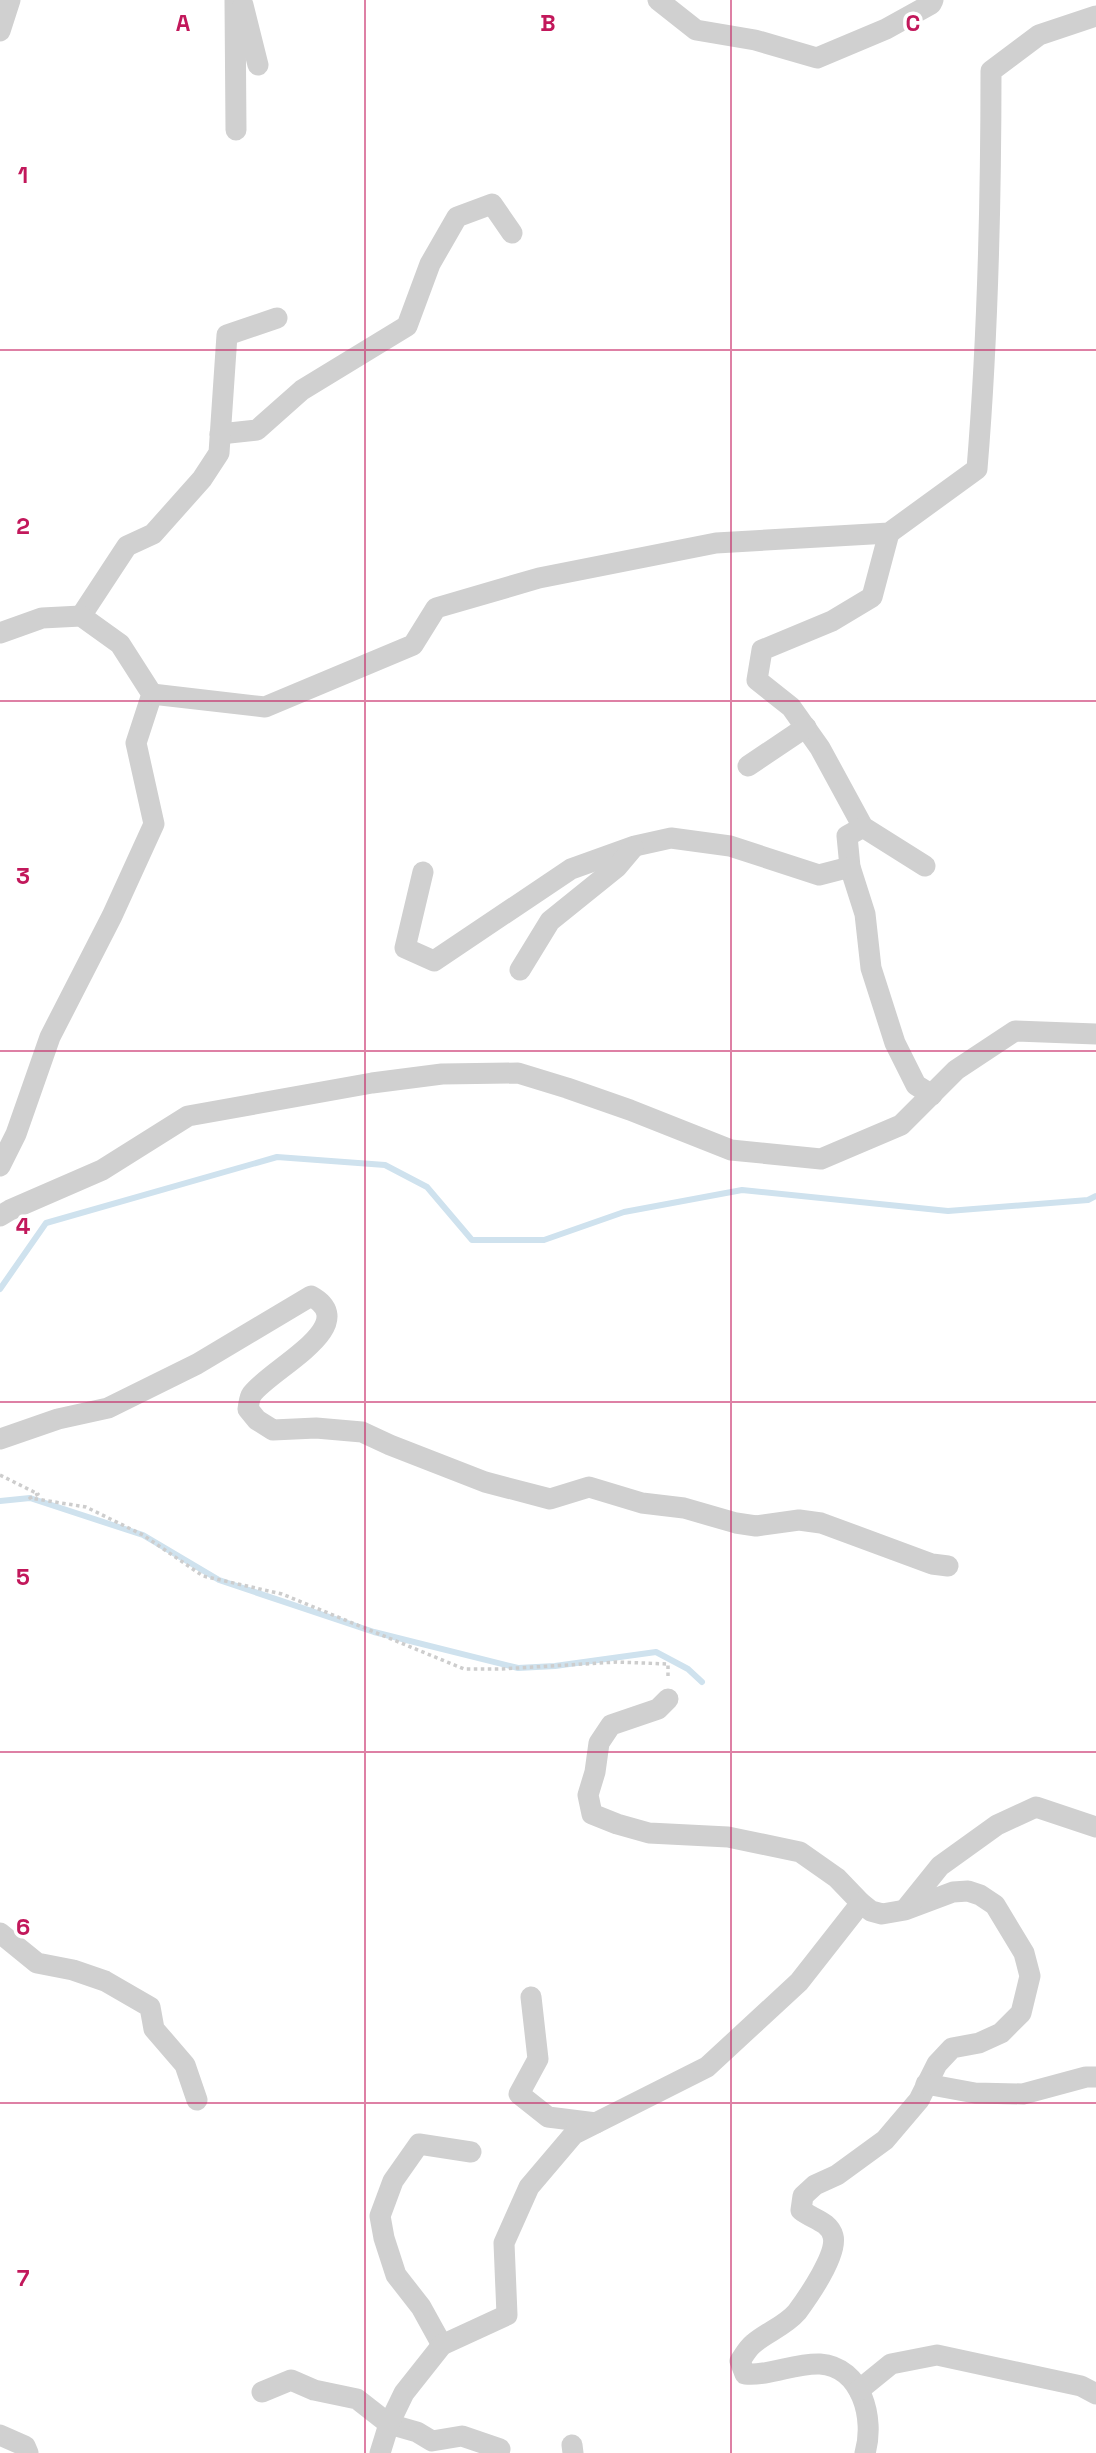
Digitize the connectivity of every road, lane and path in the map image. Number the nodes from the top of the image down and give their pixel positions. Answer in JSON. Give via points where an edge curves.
{"nodes":[{"id":1,"x":10,"y":0,"type":"edge"},
{"id":2,"x":236,"y":0,"type":"edge"},
{"id":3,"x":241,"y":0,"type":"edge"},
{"id":4,"x":658,"y":0,"type":"edge"},
{"id":5,"x":933,"y":0,"type":"edge"},
{"id":6,"x":1096,"y":16,"type":"edge"},
{"id":7,"x":0,"y":32,"type":"edge"},
{"id":8,"x":258,"y":65,"type":"dead end"},
{"id":9,"x":236,"y":130,"type":"dead end"},
{"id":10,"x":512,"y":233,"type":"dead end"},
{"id":11,"x":277,"y":318,"type":"dead end"},
{"id":12,"x":220,"y":434,"type":"junction"},
{"id":13,"x":889,"y":533,"type":"junction"},
{"id":14,"x":81,"y":616,"type":"junction"},
{"id":15,"x":0,"y":632,"type":"edge"},
{"id":16,"x":152,"y":694,"type":"junction"},
{"id":17,"x":806,"y":727,"type":"junction"},
{"id":18,"x":748,"y":766,"type":"dead end"},
{"id":19,"x":863,"y":827,"type":"junction"},
{"id":20,"x":635,"y":846,"type":"junction"},
{"id":21,"x":925,"y":866,"type":"dead end"},
{"id":22,"x":850,"y":867,"type":"junction"},
{"id":23,"x":423,"y":872,"type":"dead end"},
{"id":24,"x":520,"y":970,"type":"dead end"},
{"id":25,"x":1096,"y":1034,"type":"edge"},
{"id":26,"x":932,"y":1095,"type":"junction"},
{"id":27,"x":0,"y":1166,"type":"edge"},
{"id":28,"x":0,"y":1216,"type":"edge"},
{"id":29,"x":0,"y":1439,"type":"edge"},
{"id":30,"x":0,"y":1475,"type":"edge"},
{"id":31,"x":948,"y":1566,"type":"dead end"},
{"id":32,"x":668,"y":1699,"type":"joint"},
{"id":33,"x":1096,"y":1827,"type":"edge"},
{"id":34,"x":861,"y":1903,"type":"junction"},
{"id":35,"x":905,"y":1910,"type":"junction"},
{"id":36,"x":0,"y":1933,"type":"edge"},
{"id":37,"x":531,"y":1997,"type":"dead end"},
{"id":38,"x":1096,"y":2077,"type":"edge"},
{"id":39,"x":926,"y":2084,"type":"junction"},
{"id":40,"x":197,"y":2100,"type":"dead end"},
{"id":41,"x":596,"y":2123,"type":"junction"},
{"id":42,"x":471,"y":2152,"type":"dead end"},
{"id":43,"x":442,"y":2345,"type":"junction"},
{"id":44,"x":859,"y":2390,"type":"junction"},
{"id":45,"x":262,"y":2392,"type":"dead end"},
{"id":46,"x":1096,"y":2394,"type":"edge"},
{"id":47,"x":389,"y":2424,"type":"junction"},
{"id":48,"x":0,"y":2435,"type":"edge"},
{"id":49,"x":500,"y":2449,"type":"dead end"},
{"id":50,"x":28,"y":2453,"type":"edge"},
{"id":51,"x":380,"y":2453,"type":"edge"},
{"id":52,"x":865,"y":2453,"type":"edge"}],
"edges":[{"from":1,"to":7,"type":"street"},
{"from":2,"to":9,"type":"street"},
{"from":3,"to":8,"type":"street"},
{"from":4,"to":5,"type":"street","via":[[696,30],[755,40],[817,58],[886,29]]},
{"from":6,"to":13,"type":"street","via":[[1039,35],[991,71],[991,213],[977,469]]},
{"from":10,"to":12,"type":"street","via":[[492,204],[457,217],[430,264],[407,326],[302,390],[257,430]]},
{"from":11,"to":12,"type":"street","via":[[228,335]]},
{"from":12,"to":14,"type":"street","via":[[219,453],[202,479],[153,534],[127,546]]},
{"from":13,"to":16,"type":"street","via":[[716,543],[539,578],[436,608],[413,645],[265,706]]},
{"from":13,"to":17,"type":"street","via":[[872,597],[832,621],[762,650],[757,680],[791,706]]},
{"from":14,"to":15,"type":"street","via":[[42,618]]},
{"from":14,"to":16,"type":"street","via":[[120,644]]},
{"from":16,"to":27,"type":"street","via":[[136,743],[154,824],[50,1037]]},
{"from":17,"to":18,"type":"street"},
{"from":17,"to":19,"type":"street"},
{"from":19,"to":21,"type":"street"},
{"from":19,"to":22,"type":"street","via":[[847,836]]},
{"from":20,"to":22,"type":"street","via":[[671,838],[730,846],[819,875]]},
{"from":20,"to":23,"type":"street","via":[[571,869],[434,961],[405,948]]},
{"from":20,"to":24,"type":"street","via":[[617,867],[550,921]]},
{"from":22,"to":26,"type":"street","via":[[865,914],[871,968],[895,1042],[916,1085]]},
{"from":25,"to":26,"type":"street","via":[[1015,1031],[956,1070]]},
{"from":26,"to":28,"type":"street","via":[[901,1125],[821,1159],[731,1150],[518,1073],[442,1074],[372,1083],[188,1116],[102,1170]]},
{"from":29,"to":31,"type":"street","via":[[108,1408],[197,1364],[311,1296],[322,1302],[328,1316],[324,1331],[250,1396],[248,1409],[273,1430],[317,1427],[362,1432],[485,1482],[550,1499],[589,1487],[736,1523],[821,1523]]},
{"from":30,"to":32,"type":"path","via":[[38,1494],[30,1498],[86,1507],[143,1535],[203,1576],[282,1594],[464,1669],[668,1664]]},
{"from":32,"to":34,"type":"street","via":[[657,1709],[611,1725],[599,1743],[588,1795],[592,1814],[649,1833],[728,1837],[800,1852]]},
{"from":33,"to":35,"type":"street","via":[[1036,1807],[997,1825],[940,1866]]},
{"from":34,"to":35,"type":"street","via":[[882,1914]]},
{"from":34,"to":41,"type":"street","via":[[799,1982],[707,2067]]},
{"from":35,"to":39,"type":"street","via":[[953,1892],[980,1895],[995,1905],[1012,1930],[1030,1976],[1021,2013],[1001,2033],[952,2048]]},
{"from":36,"to":40,"type":"street","via":[[37,1963],[105,1981],[149,2007],[154,2029],[185,2064]]},
{"from":37,"to":41,"type":"street","via":[[538,2059],[519,2094],[548,2117]]},
{"from":38,"to":39,"type":"street","via":[[1023,2094]]},
{"from":39,"to":44,"type":"street","via":[[919,2101],[885,2140],[803,2196],[801,2210],[825,2223],[833,2235],[833,2252],[796,2312],[753,2344],[740,2361],[745,2374],[758,2375],[821,2364],[840,2370]]},
{"from":41,"to":43,"type":"street","via":[[574,2134],[529,2187],[504,2243],[507,2315]]},
{"from":42,"to":43,"type":"street","via":[[419,2144],[393,2181],[380,2216],[396,2275]]},
{"from":43,"to":47,"type":"street","via":[[404,2393]]},
{"from":44,"to":46,"type":"street","via":[[891,2364],[937,2355],[1081,2386]]},
{"from":44,"to":52,"type":"street","via":[[870,2425]]},
{"from":45,"to":47,"type":"street","via":[[291,2380],[358,2399]]},
{"from":47,"to":49,"type":"street","via":[[432,2441],[462,2436]]},
{"from":47,"to":51,"type":"street"},
{"from":48,"to":50,"type":"street","via":[[25,2446]]}]}
